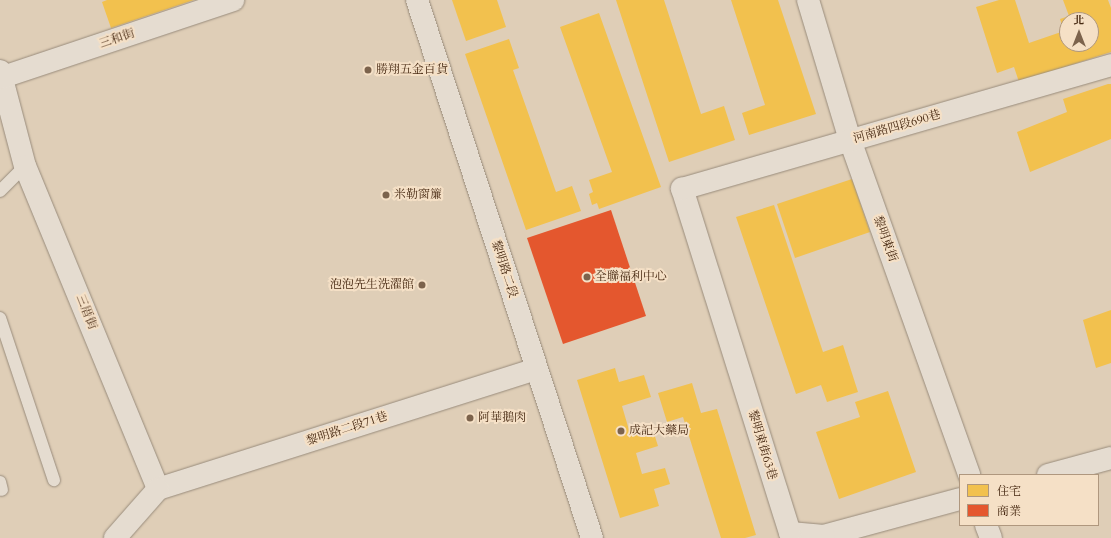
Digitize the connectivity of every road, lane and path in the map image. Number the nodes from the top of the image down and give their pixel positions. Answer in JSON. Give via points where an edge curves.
{"nodes":[{"id":1,"x":233,"y":0,"type":"edge"},
{"id":2,"x":417,"y":0,"type":"edge"},
{"id":3,"x":808,"y":0,"type":"edge"},
{"id":4,"x":1111,"y":65,"type":"edge"},
{"id":5,"x":1,"y":76,"type":"edge"},
{"id":6,"x":850,"y":140,"type":"junction"},
{"id":7,"x":26,"y":166,"type":"junction"},
{"id":8,"x":682,"y":189,"type":"joint"},
{"id":9,"x":0,"y":191,"type":"edge"},
{"id":10,"x":0,"y":318,"type":"edge"},
{"id":11,"x":536,"y":369,"type":"junction"},
{"id":12,"x":1111,"y":458,"type":"edge"},
{"id":13,"x":969,"y":474,"type":"edge"},
{"id":14,"x":1052,"y":474,"type":"edge"},
{"id":15,"x":54,"y":480,"type":"dead end"},
{"id":16,"x":158,"y":489,"type":"junction"},
{"id":17,"x":959,"y":499,"type":"edge"},
{"id":18,"x":986,"y":526,"type":"edge"},
{"id":19,"x":114,"y":538,"type":"edge"},
{"id":20,"x":592,"y":538,"type":"edge"},
{"id":21,"x":991,"y":538,"type":"edge"}],
"edges":[{"from":1,"to":5,"type":"street","name":"三和街"},
{"from":2,"to":11,"type":"street","name":"黎明路二段"},
{"from":3,"to":6,"type":"street","name":"黎明東街"},
{"from":4,"to":6,"type":"street","name":"河南路四段690巷"},
{"from":5,"to":7,"type":"street","name":"三厝街"},
{"from":6,"to":8,"type":"street","name":"河南路四段690巷"},
{"from":6,"to":13,"type":"street","name":"黎明東街"},
{"from":7,"to":9,"type":"lane"},
{"from":7,"to":16,"type":"street","name":"三厝街"},
{"from":8,"to":17,"type":"street","name":"黎明東街63巷","via":[[790,533],[824,536]]},
{"from":10,"to":15,"type":"lane"},
{"from":11,"to":16,"type":"street","name":"黎明路二段71巷"},
{"from":11,"to":20,"type":"street","name":"黎明路二段"},
{"from":12,"to":14,"type":"street"},
{"from":16,"to":19,"type":"street"},
{"from":18,"to":21,"type":"street"}]}
